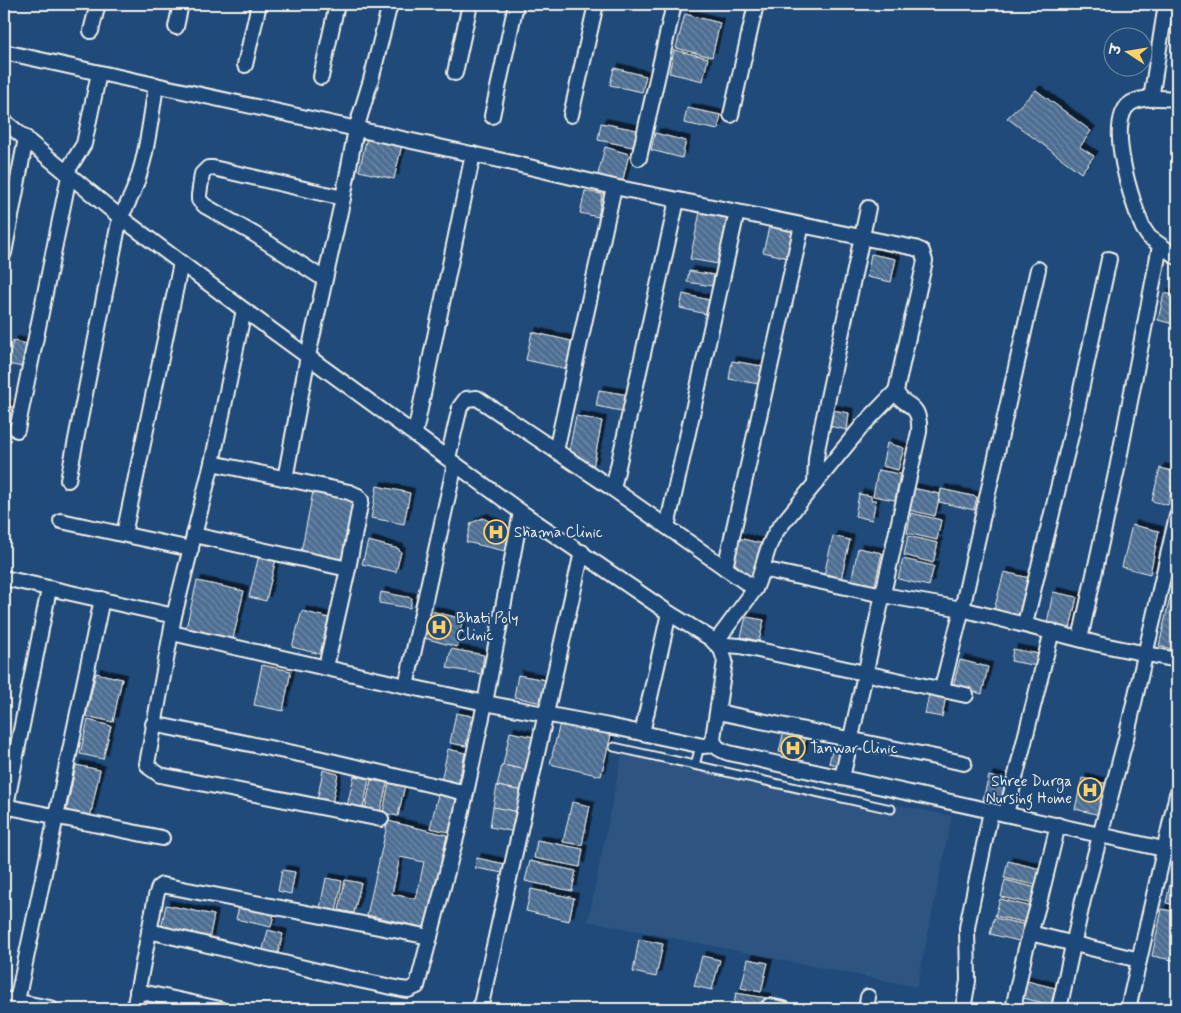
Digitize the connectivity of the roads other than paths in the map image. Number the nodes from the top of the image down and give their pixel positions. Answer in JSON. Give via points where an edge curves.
{"nodes":[{"id":1,"x":98,"y":4,"type":"edge"},
{"id":2,"x":181,"y":4,"type":"edge"},
{"id":3,"x":259,"y":4,"type":"edge"},
{"id":4,"x":337,"y":4,"type":"edge"},
{"id":5,"x":390,"y":4,"type":"edge"},
{"id":6,"x":470,"y":4,"type":"edge"},
{"id":7,"x":516,"y":4,"type":"edge"},
{"id":8,"x":596,"y":4,"type":"edge"},
{"id":9,"x":674,"y":4,"type":"edge"},
{"id":10,"x":756,"y":4,"type":"edge"},
{"id":11,"x":1166,"y":4,"type":"edge"},
{"id":12,"x":176,"y":27,"type":"dead end"},
{"id":13,"x":91,"y":31,"type":"dead end"},
{"id":14,"x":4,"y":52,"type":"edge"},
{"id":15,"x":245,"y":65,"type":"dead end"},
{"id":16,"x":99,"y":73,"type":"junction"},
{"id":17,"x":454,"y":73,"type":"dead end"},
{"id":18,"x":321,"y":78,"type":"dead end"},
{"id":19,"x":156,"y":86,"type":"junction"},
{"id":20,"x":1151,"y":99,"type":"junction"},
{"id":21,"x":1177,"y":99,"type":"edge"},
{"id":22,"x":571,"y":115,"type":"dead end"},
{"id":23,"x":731,"y":115,"type":"dead end"},
{"id":24,"x":492,"y":116,"type":"dead end"},
{"id":25,"x":4,"y":121,"type":"edge"},
{"id":26,"x":356,"y":129,"type":"junction"},
{"id":27,"x":26,"y":138,"type":"junction"},
{"id":28,"x":473,"y":154,"type":"junction"},
{"id":29,"x":639,"y":158,"type":"dead end"},
{"id":30,"x":68,"y":174,"type":"junction"},
{"id":31,"x":614,"y":187,"type":"junction"},
{"id":32,"x":344,"y":198,"type":"junction"},
{"id":33,"x":677,"y":200,"type":"junction"},
{"id":34,"x":868,"y":208,"type":"dead end"},
{"id":35,"x":737,"y":212,"type":"junction"},
{"id":36,"x":120,"y":217,"type":"junction"},
{"id":37,"x":802,"y":225,"type":"junction"},
{"id":38,"x":863,"y":238,"type":"junction"},
{"id":39,"x":1160,"y":246,"type":"junction"},
{"id":40,"x":4,"y":254,"type":"edge"},
{"id":41,"x":1177,"y":257,"type":"edge"},
{"id":42,"x":1109,"y":259,"type":"dead end"},
{"id":43,"x":181,"y":263,"type":"junction"},
{"id":44,"x":1038,"y":269,"type":"dead end"},
{"id":45,"x":324,"y":279,"type":"junction"},
{"id":46,"x":244,"y":310,"type":"junction"},
{"id":47,"x":308,"y":356,"type":"junction"},
{"id":48,"x":896,"y":392,"type":"junction"},
{"id":49,"x":18,"y":430,"type":"dead end"},
{"id":50,"x":414,"y":433,"type":"junction"},
{"id":51,"x":556,"y":451,"type":"junction"},
{"id":52,"x":451,"y":461,"type":"junction"},
{"id":53,"x":212,"y":463,"type":"junction"},
{"id":54,"x":285,"y":479,"type":"junction"},
{"id":55,"x":68,"y":480,"type":"dead end"},
{"id":56,"x":815,"y":484,"type":"junction"},
{"id":57,"x":613,"y":489,"type":"junction"},
{"id":58,"x":521,"y":512,"type":"junction"},
{"id":59,"x":1177,"y":516,"type":"edge"},
{"id":60,"x":61,"y":521,"type":"dead end"},
{"id":61,"x":667,"y":527,"type":"junction"},
{"id":62,"x":124,"y":534,"type":"junction"},
{"id":63,"x":194,"y":535,"type":"junction"},
{"id":64,"x":191,"y":549,"type":"junction"},
{"id":65,"x":582,"y":552,"type":"junction"},
{"id":66,"x":725,"y":568,"type":"junction"},
{"id":67,"x":348,"y":569,"type":"junction"},
{"id":68,"x":762,"y":569,"type":"junction"},
{"id":69,"x":4,"y":578,"type":"edge"},
{"id":70,"x":49,"y":589,"type":"junction"},
{"id":71,"x":755,"y":590,"type":"junction"},
{"id":72,"x":883,"y":595,"type":"junction"},
{"id":73,"x":102,"y":599,"type":"junction"},
{"id":74,"x":962,"y":609,"type":"junction"},
{"id":75,"x":669,"y":613,"type":"junction"},
{"id":76,"x":174,"y":616,"type":"junction"},
{"id":77,"x":1025,"y":624,"type":"junction"},
{"id":78,"x":1052,"y":631,"type":"junction"},
{"id":79,"x":172,"y":633,"type":"junction"},
{"id":80,"x":1080,"y":639,"type":"junction"},
{"id":81,"x":718,"y":646,"type":"junction"},
{"id":82,"x":1145,"y":653,"type":"junction"},
{"id":83,"x":1177,"y":660,"type":"edge"},
{"id":84,"x":326,"y":667,"type":"junction"},
{"id":85,"x":866,"y":674,"type":"junction"},
{"id":86,"x":406,"y":686,"type":"junction"},
{"id":87,"x":942,"y":688,"type":"junction"},
{"id":88,"x":966,"y":695,"type":"dead end"},
{"id":89,"x":485,"y":703,"type":"junction"},
{"id":90,"x":718,"y":712,"type":"junction"},
{"id":91,"x":546,"y":714,"type":"junction"},
{"id":92,"x":153,"y":724,"type":"junction"},
{"id":93,"x":642,"y":733,"type":"junction"},
{"id":94,"x":851,"y":740,"type":"junction"},
{"id":95,"x":715,"y":745,"type":"junction"},
{"id":96,"x":700,"y":746,"type":"junction"},
{"id":97,"x":614,"y":747,"type":"dead end"},
{"id":98,"x":964,"y":763,"type":"dead end"},
{"id":99,"x":696,"y":765,"type":"junction"},
{"id":100,"x":842,"y":778,"type":"junction"},
{"id":101,"x":466,"y":793,"type":"junction"},
{"id":102,"x":1177,"y":794,"type":"edge"},
{"id":103,"x":4,"y":809,"type":"edge"},
{"id":104,"x":891,"y":809,"type":"dead end"},
{"id":105,"x":991,"y":811,"type":"junction"},
{"id":106,"x":1006,"y":814,"type":"junction"},
{"id":107,"x":56,"y":816,"type":"junction"},
{"id":108,"x":381,"y":819,"type":"dead end"},
{"id":109,"x":1058,"y":825,"type":"junction"},
{"id":110,"x":1100,"y":834,"type":"junction"},
{"id":111,"x":162,"y":838,"type":"dead end"},
{"id":112,"x":1170,"y":850,"type":"edge"},
{"id":113,"x":149,"y":932,"type":"junction"},
{"id":114,"x":1030,"y":933,"type":"junction"},
{"id":115,"x":430,"y":937,"type":"junction"},
{"id":116,"x":1073,"y":944,"type":"junction"},
{"id":117,"x":1139,"y":960,"type":"junction"},
{"id":118,"x":137,"y":991,"type":"junction"},
{"id":119,"x":11,"y":1000,"type":"edge"},
{"id":120,"x":769,"y":1006,"type":"dead end"},
{"id":121,"x":50,"y":1009,"type":"edge"},
{"id":122,"x":134,"y":1009,"type":"edge"},
{"id":123,"x":220,"y":1009,"type":"edge"},
{"id":124,"x":480,"y":1009,"type":"edge"},
{"id":125,"x":784,"y":1009,"type":"edge"},
{"id":126,"x":963,"y":1009,"type":"edge"},
{"id":127,"x":1013,"y":1009,"type":"edge"},
{"id":128,"x":1059,"y":1009,"type":"edge"},
{"id":129,"x":1128,"y":1009,"type":"edge"}],
"edges":[{"from":1,"to":13,"type":"street"},
{"from":2,"to":12,"type":"street"},
{"from":3,"to":15,"type":"street"},
{"from":4,"to":18,"type":"street"},
{"from":5,"to":26,"type":"street"},
{"from":6,"to":17,"type":"street"},
{"from":7,"to":24,"type":"street"},
{"from":8,"to":22,"type":"street"},
{"from":9,"to":29,"type":"street"},
{"from":10,"to":23,"type":"street"},
{"from":11,"to":20,"type":"street"},
{"from":14,"to":16,"type":"street"},
{"from":16,"to":19,"type":"street"},
{"from":16,"to":30,"type":"street","via":[[84,144]]},
{"from":19,"to":26,"type":"street"},
{"from":19,"to":36,"type":"street","via":[[143,166]]},
{"from":20,"to":21,"type":"street"},
{"from":20,"to":39,"type":"street","via":[[1132,103],[1124,110],[1120,139],[1123,166],[1137,215],[1149,237]]},
{"from":25,"to":27,"type":"street"},
{"from":26,"to":28,"type":"street"},
{"from":26,"to":32,"type":"street"},
{"from":27,"to":30,"type":"street"},
{"from":27,"to":40,"type":"street"},
{"from":28,"to":31,"type":"street"},
{"from":28,"to":50,"type":"street"},
{"from":30,"to":36,"type":"street"},
{"from":30,"to":49,"type":"street"},
{"from":31,"to":33,"type":"street"},
{"from":31,"to":51,"type":"street"},
{"from":32,"to":45,"type":"street"},
{"from":32,"to":45,"type":"street","via":[[213,168],[202,174],[199,195],[205,206]]},
{"from":33,"to":35,"type":"street"},
{"from":33,"to":57,"type":"street"},
{"from":34,"to":38,"type":"street"},
{"from":35,"to":37,"type":"street"},
{"from":35,"to":61,"type":"street"},
{"from":36,"to":43,"type":"street"},
{"from":36,"to":55,"type":"street"},
{"from":37,"to":38,"type":"street"},
{"from":37,"to":66,"type":"street"},
{"from":38,"to":48,"type":"street","via":[[915,248],[924,256]]},
{"from":38,"to":56,"type":"street","via":[[818,445]]},
{"from":39,"to":41,"type":"street"},
{"from":39,"to":80,"type":"street"},
{"from":42,"to":77,"type":"street","via":[[1073,428]]},
{"from":43,"to":46,"type":"street"},
{"from":43,"to":62,"type":"street"},
{"from":44,"to":74,"type":"street"},
{"from":45,"to":47,"type":"street"},
{"from":46,"to":47,"type":"street"},
{"from":46,"to":53,"type":"street"},
{"from":47,"to":50,"type":"street"},
{"from":47,"to":54,"type":"street"},
{"from":48,"to":56,"type":"street","via":[[873,414]]},
{"from":48,"to":72,"type":"street","via":[[918,414],[919,432]]},
{"from":50,"to":52,"type":"street"},
{"from":51,"to":52,"type":"street","via":[[482,400],[472,398],[466,399],[460,407]]},
{"from":51,"to":57,"type":"street"},
{"from":52,"to":58,"type":"street"},
{"from":52,"to":86,"type":"street"},
{"from":53,"to":54,"type":"street"},
{"from":53,"to":63,"type":"street"},
{"from":54,"to":67,"type":"street","via":[[349,492],[361,500]]},
{"from":56,"to":68,"type":"street","via":[[772,536]]},
{"from":57,"to":61,"type":"street"},
{"from":58,"to":65,"type":"street"},
{"from":58,"to":89,"type":"street"},
{"from":59,"to":82,"type":"street"},
{"from":60,"to":62,"type":"street"},
{"from":61,"to":66,"type":"street"},
{"from":62,"to":64,"type":"street"},
{"from":63,"to":64,"type":"street"},
{"from":63,"to":67,"type":"street"},
{"from":64,"to":76,"type":"street"},
{"from":65,"to":75,"type":"street"},
{"from":65,"to":91,"type":"street"},
{"from":66,"to":71,"type":"street"},
{"from":67,"to":84,"type":"street"},
{"from":68,"to":71,"type":"street"},
{"from":68,"to":72,"type":"street"},
{"from":69,"to":70,"type":"street"},
{"from":70,"to":73,"type":"street"},
{"from":70,"to":103,"type":"street"},
{"from":71,"to":81,"type":"street"},
{"from":72,"to":74,"type":"street"},
{"from":72,"to":85,"type":"street"},
{"from":73,"to":76,"type":"street"},
{"from":73,"to":107,"type":"street"},
{"from":74,"to":77,"type":"street"},
{"from":74,"to":87,"type":"street"},
{"from":75,"to":81,"type":"street"},
{"from":75,"to":93,"type":"street"},
{"from":76,"to":79,"type":"street"},
{"from":77,"to":78,"type":"street"},
{"from":78,"to":80,"type":"street"},
{"from":78,"to":106,"type":"street"},
{"from":79,"to":84,"type":"street"},
{"from":79,"to":92,"type":"street"},
{"from":80,"to":82,"type":"street"},
{"from":81,"to":85,"type":"street","via":[[740,646]]},
{"from":81,"to":90,"type":"street","via":[[725,661]]},
{"from":82,"to":83,"type":"street"},
{"from":82,"to":110,"type":"street"},
{"from":84,"to":86,"type":"street"},
{"from":85,"to":87,"type":"street"},
{"from":85,"to":94,"type":"street"},
{"from":86,"to":89,"type":"street"},
{"from":87,"to":88,"type":"street"},
{"from":89,"to":91,"type":"street"},
{"from":89,"to":101,"type":"street"},
{"from":90,"to":94,"type":"street"},
{"from":90,"to":95,"type":"street"},
{"from":91,"to":93,"type":"street"},
{"from":91,"to":124,"type":"street"},
{"from":92,"to":101,"type":"street"},
{"from":92,"to":108,"type":"street","via":[[147,764],[160,775]]},
{"from":93,"to":96,"type":"street"},
{"from":94,"to":98,"type":"street"},
{"from":94,"to":100,"type":"street"},
{"from":95,"to":96,"type":"street"},
{"from":95,"to":100,"type":"street","via":[[729,752]]},
{"from":96,"to":99,"type":"lane"},
{"from":97,"to":99,"type":"lane"},
{"from":99,"to":104,"type":"lane"},
{"from":100,"to":105,"type":"street"},
{"from":101,"to":115,"type":"street"},
{"from":102,"to":112,"type":"street"},
{"from":103,"to":107,"type":"street"},
{"from":105,"to":106,"type":"street"},
{"from":105,"to":126,"type":"street","via":[[967,928],[969,968]]},
{"from":106,"to":109,"type":"street"},
{"from":107,"to":111,"type":"street"},
{"from":107,"to":119,"type":"street"},
{"from":109,"to":110,"type":"street"},
{"from":109,"to":114,"type":"street"},
{"from":110,"to":112,"type":"street"},
{"from":110,"to":116,"type":"street"},
{"from":112,"to":117,"type":"street"},
{"from":113,"to":115,"type":"street","via":[[157,891],[166,884]]},
{"from":113,"to":115,"type":"street","via":[[408,990],[419,982]]},
{"from":113,"to":118,"type":"street"},
{"from":114,"to":116,"type":"street"},
{"from":114,"to":127,"type":"street"},
{"from":116,"to":117,"type":"street"},
{"from":116,"to":128,"type":"street"},
{"from":117,"to":129,"type":"street"},
{"from":118,"to":122,"type":"street"},
{"from":118,"to":123,"type":"street"},
{"from":119,"to":121,"type":"street"},
{"from":120,"to":125,"type":"street"}]}
